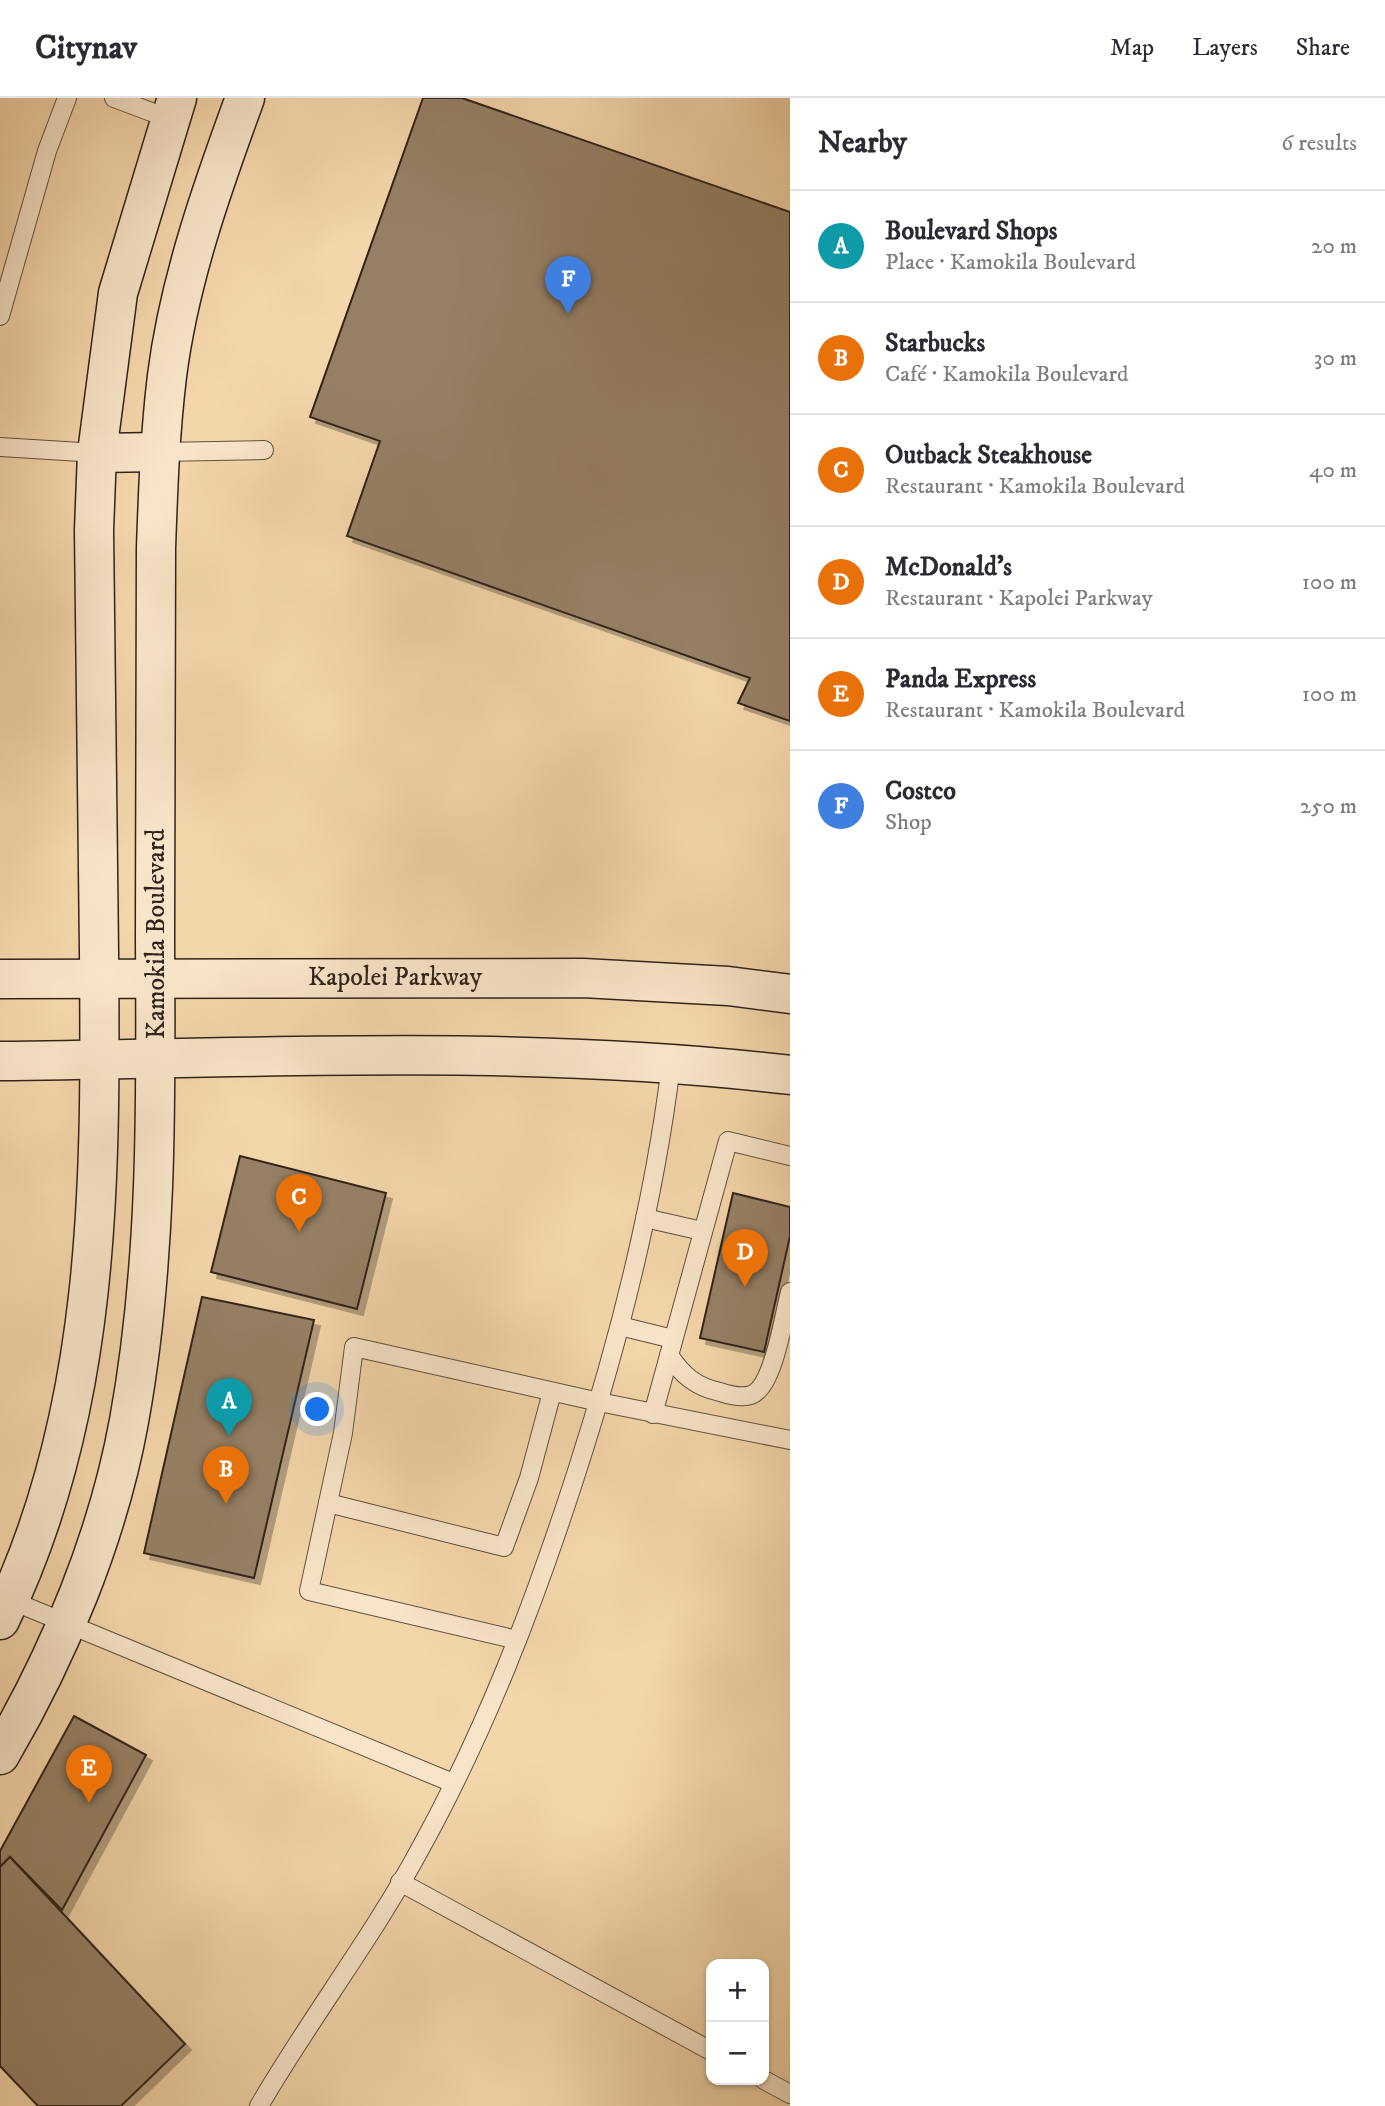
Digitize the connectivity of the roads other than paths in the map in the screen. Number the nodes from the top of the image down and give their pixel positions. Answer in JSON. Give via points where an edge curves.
{"nodes":[{"id":1,"x":67,"y":98,"type":"edge"},
{"id":2,"x":114,"y":98,"type":"edge"},
{"id":3,"x":245,"y":98,"type":"edge"},
{"id":4,"x":174,"y":108,"type":"edge"},
{"id":5,"x":0,"y":316,"type":"edge"},
{"id":6,"x":0,"y":447,"type":"edge"},
{"id":7,"x":264,"y":450,"type":"dead end"},
{"id":8,"x":160,"y":452,"type":"junction"},
{"id":9,"x":97,"y":453,"type":"junction"},
{"id":10,"x":0,"y":979,"type":"edge"},
{"id":11,"x":99,"y":979,"type":"junction"},
{"id":12,"x":155,"y":979,"type":"junction"},
{"id":13,"x":790,"y":994,"type":"edge"},
{"id":14,"x":156,"y":1059,"type":"junction"},
{"id":15,"x":0,"y":1060,"type":"edge"},
{"id":16,"x":100,"y":1060,"type":"junction"},
{"id":17,"x":671,"y":1065,"type":"junction"},
{"id":18,"x":790,"y":1075,"type":"edge"},
{"id":19,"x":790,"y":1156,"type":"edge"},
{"id":20,"x":645,"y":1217,"type":"junction"},
{"id":21,"x":702,"y":1231,"type":"junction"},
{"id":22,"x":790,"y":1292,"type":"edge"},
{"id":23,"x":620,"y":1326,"type":"junction"},
{"id":24,"x":671,"y":1347,"type":"junction"},
{"id":25,"x":552,"y":1392,"type":"junction"},
{"id":26,"x":599,"y":1402,"type":"junction"},
{"id":27,"x":653,"y":1414,"type":"junction"},
{"id":28,"x":790,"y":1440,"type":"edge"},
{"id":29,"x":328,"y":1503,"type":"junction"},
{"id":30,"x":2,"y":1602,"type":"edge"},
{"id":31,"x":65,"y":1623,"type":"junction"},
{"id":32,"x":517,"y":1640,"type":"junction"},
{"id":33,"x":0,"y":1755,"type":"edge"},
{"id":34,"x":453,"y":1783,"type":"junction"},
{"id":35,"x":400,"y":1882,"type":"junction"},
{"id":36,"x":706,"y":2048,"type":"edge"},
{"id":37,"x":769,"y":2083,"type":"edge"},
{"id":38,"x":790,"y":2094,"type":"edge"},
{"id":39,"x":259,"y":2106,"type":"edge"}],
"edges":[{"from":1,"to":5,"type":"lane","via":[[47,151]]},
{"from":2,"to":4,"type":"lane"},
{"from":3,"to":8,"type":"main road","name":"Kamokila Boulevard","via":[[189,262],[167,374]]},
{"from":4,"to":9,"type":"main road","via":[[118,293]]},
{"from":6,"to":9,"type":"lane"},
{"from":7,"to":8,"type":"lane"},
{"from":8,"to":9,"type":"main road"},
{"from":8,"to":12,"type":"main road","name":"Kamokila Boulevard"},
{"from":9,"to":11,"type":"main road"},
{"from":10,"to":11,"type":"main road","name":"Kapolei Parkway"},
{"from":11,"to":12,"type":"main road","name":"Kapolei Parkway"},
{"from":11,"to":16,"type":"main road"},
{"from":12,"to":13,"type":"main road","name":"Kapolei Parkway","via":[[583,978]]},
{"from":12,"to":14,"type":"main road","name":"Kamokila Boulevard"},
{"from":14,"to":16,"type":"main road"},
{"from":14,"to":17,"type":"main road","via":[[497,1058]]},
{"from":14,"to":31,"type":"main road","name":"Kamokila Boulevard","via":[[150,1242],[129,1423],[100,1532]]},
{"from":15,"to":16,"type":"main road"},
{"from":16,"to":30,"type":"main road","via":[[98,1192],[89,1308],[71,1416],[38,1528]]},
{"from":17,"to":18,"type":"main road"},
{"from":17,"to":20,"type":"lane"},
{"from":19,"to":21,"type":"lane","via":[[728,1141]]},
{"from":20,"to":21,"type":"lane"},
{"from":20,"to":23,"type":"lane"},
{"from":21,"to":24,"type":"lane"},
{"from":22,"to":24,"type":"lane","via":[[768,1378],[757,1392],[741,1396],[700,1386],[678,1368]]},
{"from":23,"to":24,"type":"lane"},
{"from":23,"to":26,"type":"lane"},
{"from":24,"to":27,"type":"lane"},
{"from":25,"to":26,"type":"lane"},
{"from":25,"to":29,"type":"lane","via":[[529,1478],[504,1546]]},
{"from":25,"to":29,"type":"lane","via":[[354,1347]]},
{"from":26,"to":27,"type":"lane"},
{"from":26,"to":32,"type":"lane","via":[[546,1568]]},
{"from":27,"to":28,"type":"lane"},
{"from":29,"to":32,"type":"lane","via":[[309,1591]]},
{"from":30,"to":31,"type":"lane"},
{"from":31,"to":33,"type":"main road","name":"Kamokila Boulevard"},
{"from":31,"to":34,"type":"lane"},
{"from":32,"to":34,"type":"lane"},
{"from":34,"to":35,"type":"lane"},
{"from":35,"to":36,"type":"lane"},
{"from":35,"to":39,"type":"lane"},
{"from":37,"to":38,"type":"lane"}]}
